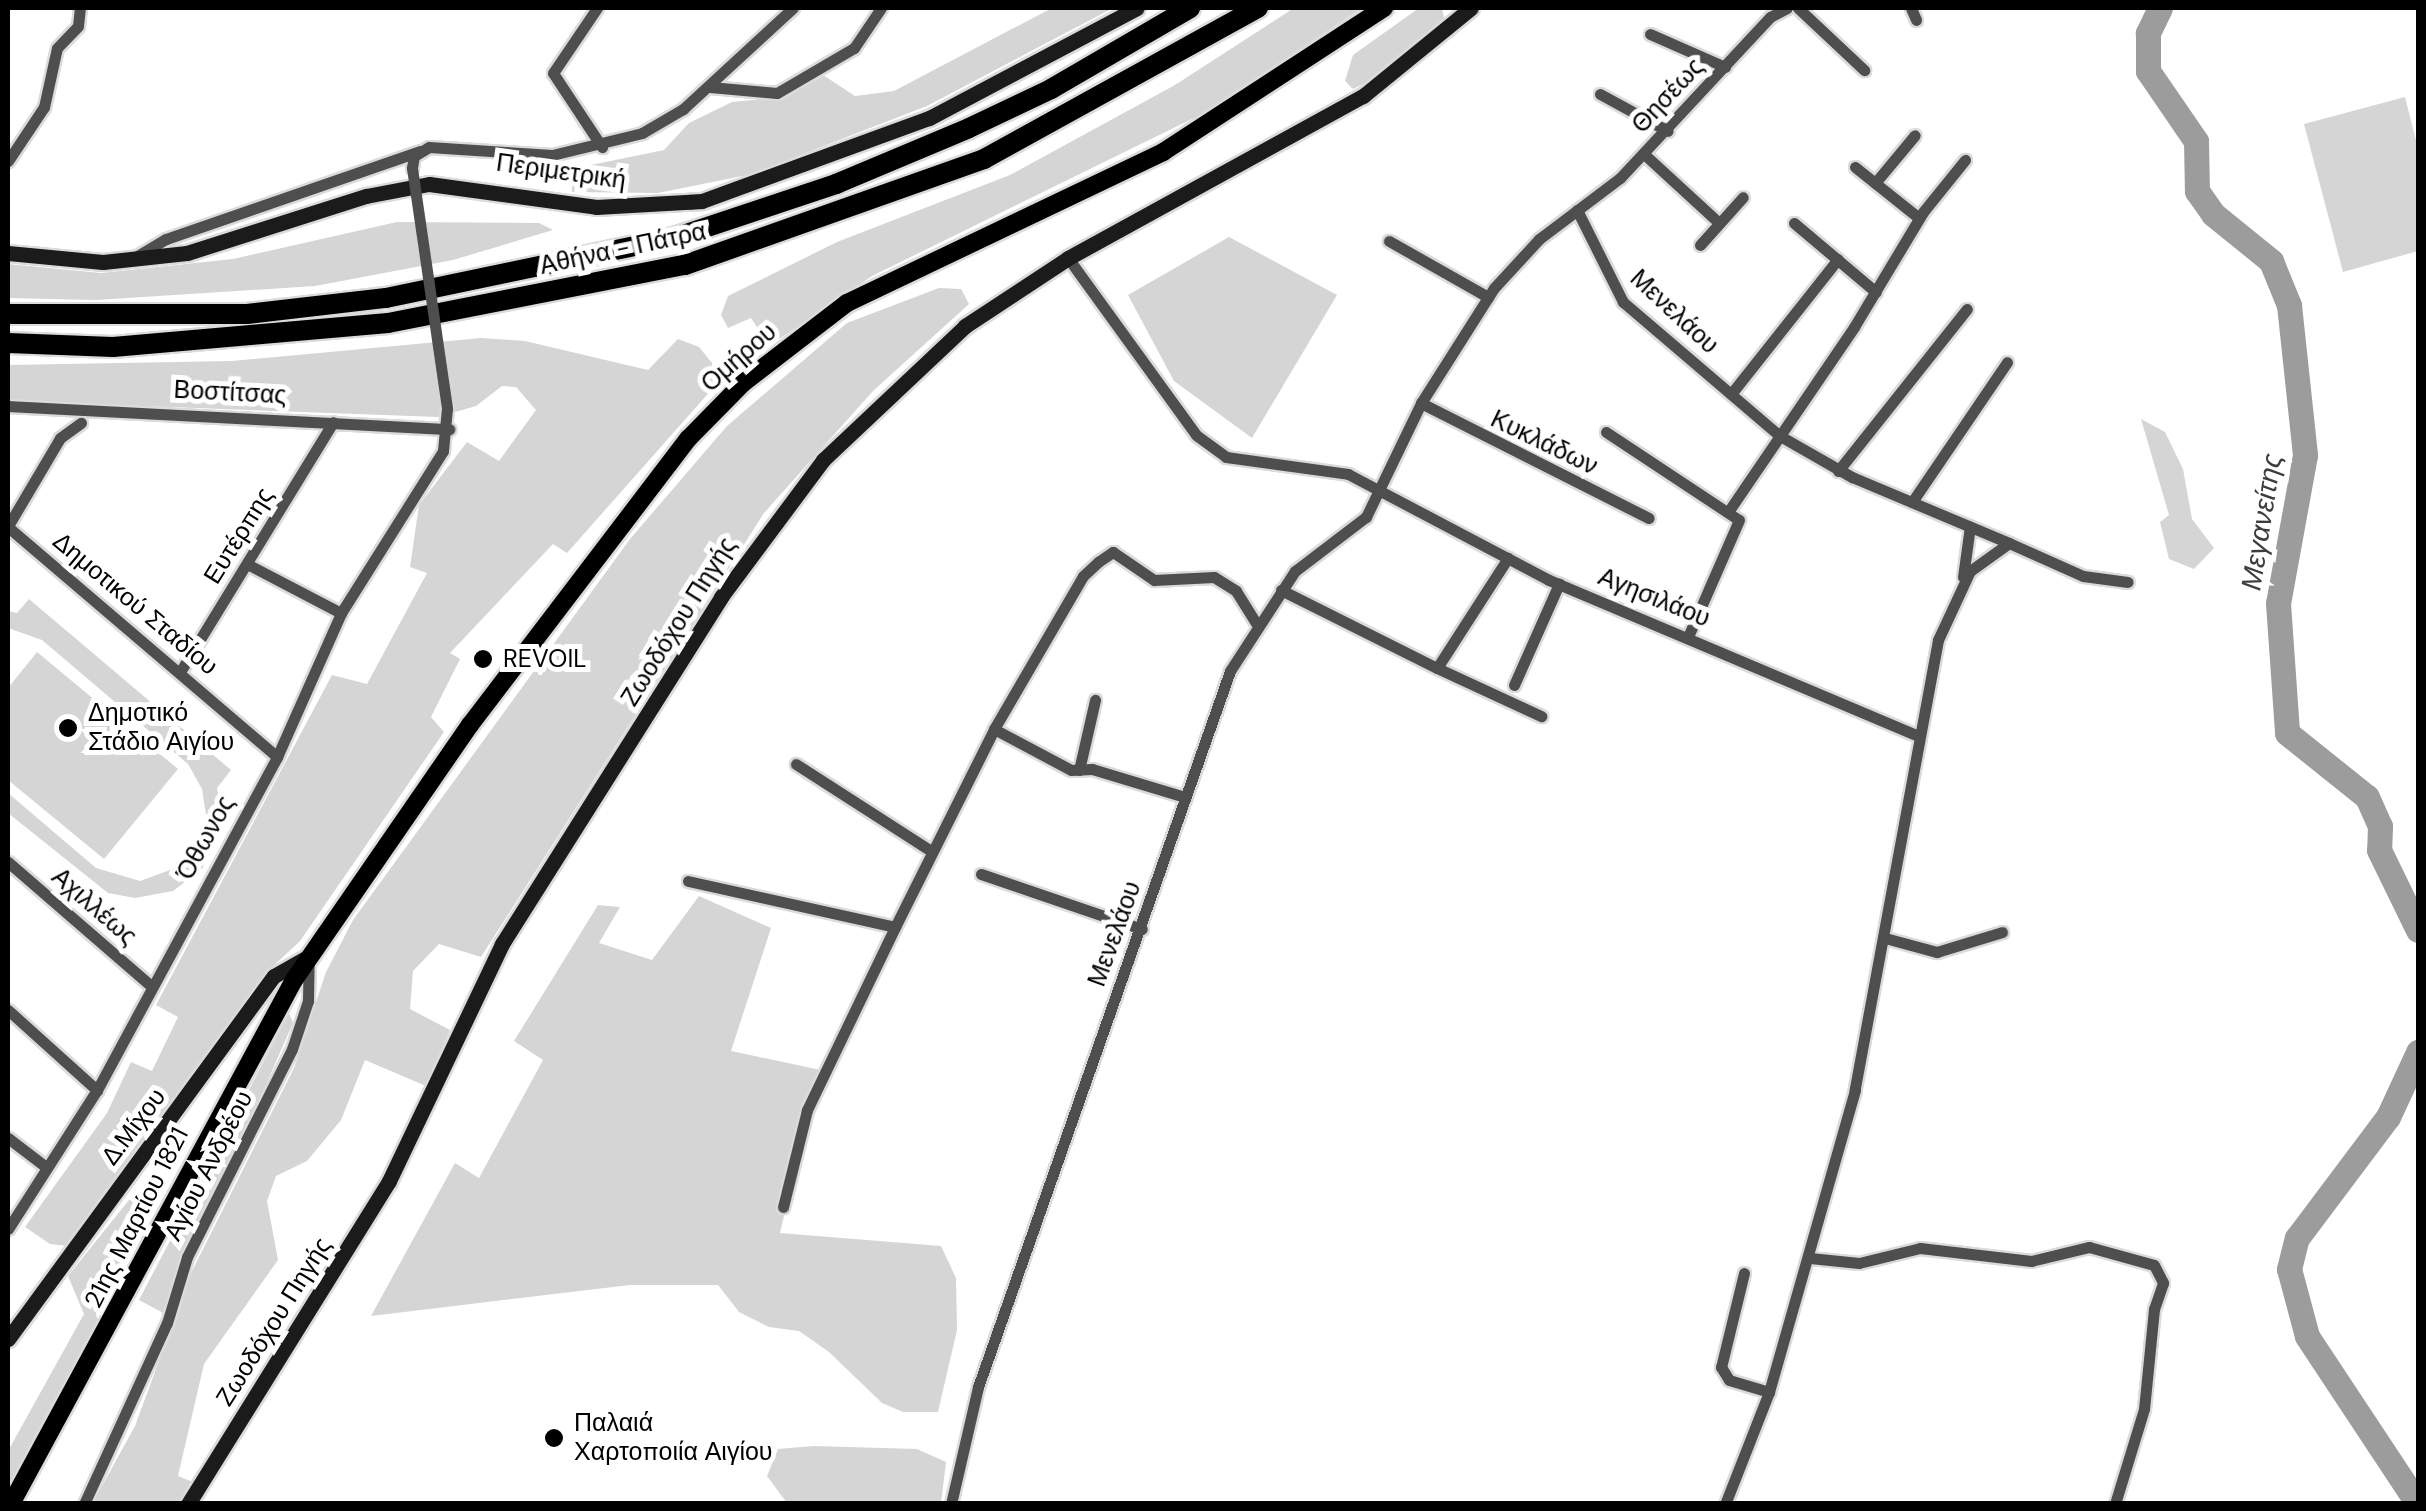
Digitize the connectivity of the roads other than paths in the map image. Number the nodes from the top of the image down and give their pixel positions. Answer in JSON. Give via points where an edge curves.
{"nodes":[{"id":1,"x":80,"y":8,"type":"edge"},
{"id":2,"x":597,"y":8,"type":"edge"},
{"id":3,"x":792,"y":8,"type":"edge"},
{"id":4,"x":881,"y":8,"type":"edge"},
{"id":5,"x":1137,"y":8,"type":"edge"},
{"id":6,"x":1190,"y":8,"type":"edge"},
{"id":7,"x":1258,"y":8,"type":"edge"},
{"id":8,"x":1384,"y":8,"type":"edge"},
{"id":9,"x":1471,"y":8,"type":"edge"},
{"id":10,"x":1787,"y":8,"type":"edge"},
{"id":11,"x":1798,"y":8,"type":"edge"},
{"id":12,"x":1650,"y":34,"type":"dead end"},
{"id":13,"x":1725,"y":67,"type":"junction"},
{"id":14,"x":1864,"y":70,"type":"dead end"},
{"id":15,"x":710,"y":86,"type":"junction"},
{"id":16,"x":1600,"y":94,"type":"dead end"},
{"id":17,"x":1668,"y":131,"type":"junction"},
{"id":18,"x":1915,"y":135,"type":"dead end"},
{"id":19,"x":602,"y":147,"type":"junction"},
{"id":20,"x":420,"y":151,"type":"junction"},
{"id":21,"x":1644,"y":154,"type":"junction"},
{"id":22,"x":1965,"y":160,"type":"dead end"},
{"id":23,"x":8,"y":161,"type":"edge"},
{"id":24,"x":1855,"y":167,"type":"dead end"},
{"id":25,"x":1875,"y":183,"type":"junction"},
{"id":26,"x":1743,"y":197,"type":"dead end"},
{"id":27,"x":1577,"y":210,"type":"junction"},
{"id":28,"x":1919,"y":218,"type":"junction"},
{"id":29,"x":1794,"y":222,"type":"dead end"},
{"id":30,"x":1719,"y":223,"type":"junction"},
{"id":31,"x":1388,"y":241,"type":"dead end"},
{"id":32,"x":1700,"y":245,"type":"dead end"},
{"id":33,"x":8,"y":252,"type":"edge"},
{"id":34,"x":1068,"y":258,"type":"junction"},
{"id":35,"x":1838,"y":260,"type":"junction"},
{"id":36,"x":129,"y":261,"type":"junction"},
{"id":37,"x":1876,"y":292,"type":"junction"},
{"id":38,"x":1488,"y":297,"type":"junction"},
{"id":39,"x":1967,"y":309,"type":"dead end"},
{"id":40,"x":8,"y":314,"type":"edge"},
{"id":41,"x":8,"y":344,"type":"edge"},
{"id":42,"x":2007,"y":362,"type":"dead end"},
{"id":43,"x":1730,"y":394,"type":"junction"},
{"id":44,"x":1421,"y":403,"type":"junction"},
{"id":45,"x":8,"y":406,"type":"edge"},
{"id":46,"x":333,"y":422,"type":"junction"},
{"id":47,"x":81,"y":423,"type":"dead end"},
{"id":48,"x":449,"y":429,"type":"junction"},
{"id":49,"x":1606,"y":432,"type":"dead end"},
{"id":50,"x":1780,"y":436,"type":"junction"},
{"id":51,"x":1838,"y":470,"type":"junction"},
{"id":52,"x":1378,"y":489,"type":"junction"},
{"id":53,"x":1912,"y":502,"type":"junction"},
{"id":54,"x":1728,"y":512,"type":"junction"},
{"id":55,"x":1650,"y":518,"type":"dead end"},
{"id":56,"x":8,"y":526,"type":"edge"},
{"id":57,"x":1970,"y":526,"type":"junction"},
{"id":58,"x":2009,"y":543,"type":"junction"},
{"id":59,"x":1508,"y":558,"type":"junction"},
{"id":60,"x":249,"y":565,"type":"junction"},
{"id":61,"x":1962,"y":582,"type":"junction"},
{"id":62,"x":2128,"y":582,"type":"dead end"},
{"id":63,"x":1559,"y":584,"type":"junction"},
{"id":64,"x":1280,"y":590,"type":"junction"},
{"id":65,"x":342,"y":613,"type":"junction"},
{"id":66,"x":1257,"y":624,"type":"junction"},
{"id":67,"x":1688,"y":636,"type":"junction"},
{"id":68,"x":1436,"y":668,"type":"junction"},
{"id":69,"x":180,"y":672,"type":"junction"},
{"id":70,"x":1514,"y":685,"type":"dead end"},
{"id":71,"x":1095,"y":700,"type":"dead end"},
{"id":72,"x":1542,"y":716,"type":"dead end"},
{"id":73,"x":994,"y":729,"type":"junction"},
{"id":74,"x":1918,"y":736,"type":"junction"},
{"id":75,"x":277,"y":757,"type":"junction"},
{"id":76,"x":796,"y":764,"type":"dead end"},
{"id":77,"x":1079,"y":770,"type":"junction"},
{"id":78,"x":1185,"y":797,"type":"junction"},
{"id":79,"x":930,"y":851,"type":"junction"},
{"id":80,"x":8,"y":862,"type":"edge"},
{"id":81,"x":981,"y":874,"type":"dead end"},
{"id":82,"x":688,"y":881,"type":"dead end"},
{"id":83,"x":894,"y":927,"type":"junction"},
{"id":84,"x":1142,"y":930,"type":"junction"},
{"id":85,"x":2002,"y":932,"type":"dead end"},
{"id":86,"x":1885,"y":938,"type":"junction"},
{"id":87,"x":310,"y":956,"type":"junction"},
{"id":88,"x":151,"y":986,"type":"junction"},
{"id":89,"x":8,"y":1010,"type":"edge"},
{"id":90,"x":97,"y":1090,"type":"junction"},
{"id":91,"x":8,"y":1138,"type":"edge"},
{"id":92,"x":46,"y":1167,"type":"junction"},
{"id":93,"x":783,"y":1207,"type":"dead end"},
{"id":94,"x":8,"y":1229,"type":"edge"},
{"id":95,"x":1810,"y":1258,"type":"junction"},
{"id":96,"x":1744,"y":1273,"type":"dead end"},
{"id":97,"x":8,"y":1339,"type":"edge"},
{"id":98,"x":1769,"y":1392,"type":"junction"},
{"id":99,"x":11,"y":1504,"type":"edge"},
{"id":100,"x":84,"y":1504,"type":"edge"},
{"id":101,"x":188,"y":1504,"type":"edge"},
{"id":102,"x":951,"y":1504,"type":"edge"},
{"id":103,"x":1724,"y":1504,"type":"edge"},
{"id":104,"x":2115,"y":1504,"type":"edge"}],
"edges":[{"from":1,"to":23,"type":"street","via":[[78,26],[57,48],[44,107]]},
{"from":2,"to":19,"type":"street","via":[[553,73]]},
{"from":3,"to":15,"type":"street"},
{"from":4,"to":15,"type":"street","via":[[854,48],[777,92]]},
{"from":5,"to":36,"type":"main road","name":"Περιμετρική","via":[[928,118],[732,194],[664,206],[596,207],[429,184],[366,196],[212,248]]},
{"from":6,"to":40,"type":"highway","name":"Αθήνα - Πάτρα","via":[[1051,90],[968,128],[836,184],[677,238],[386,298],[287,310],[114,318]]},
{"from":7,"to":41,"type":"highway","name":"Αθήνα - Πάτρα","via":[[984,159],[684,265],[388,323],[113,347]]},
{"from":8,"to":87,"type":"main road","name":"Ομήρου","via":[[1163,152],[847,303],[743,384],[688,439],[580,576]]},
{"from":9,"to":34,"type":"main road","name":"Ζωοδόχου Πηγής","via":[[1363,96]]},
{"from":10,"to":13,"type":"street","name":"Θησέως"},
{"from":11,"to":14,"type":"street"},
{"from":12,"to":13,"type":"street"},
{"from":13,"to":17,"type":"street","name":"Θησέως"},
{"from":15,"to":19,"type":"street","via":[[662,123]]},
{"from":16,"to":17,"type":"street"},
{"from":17,"to":21,"type":"street","name":"Θησέως"},
{"from":18,"to":25,"type":"street"},
{"from":19,"to":20,"type":"street","via":[[552,155]]},
{"from":20,"to":36,"type":"street","via":[[166,239]]},
{"from":20,"to":48,"type":"street","name":"Όθωνος","bridge":true,"via":[[412,168]]},
{"from":21,"to":27,"type":"street","name":"Θησέως"},
{"from":21,"to":30,"type":"street"},
{"from":22,"to":28,"type":"street"},
{"from":24,"to":25,"type":"street"},
{"from":25,"to":28,"type":"street"},
{"from":26,"to":30,"type":"street"},
{"from":27,"to":38,"type":"street","name":"Μενελάου","via":[[1539,239]]},
{"from":27,"to":43,"type":"street","name":"Μενελάου","via":[[1618,296]]},
{"from":28,"to":37,"type":"street"},
{"from":29,"to":35,"type":"street"},
{"from":30,"to":32,"type":"street"},
{"from":31,"to":38,"type":"street"},
{"from":33,"to":36,"type":"main road","name":"Περιμετρική"},
{"from":34,"to":52,"type":"street","name":"Αγησιλάου","via":[[1196,435],[1218,452],[1254,465],[1340,471]]},
{"from":34,"to":101,"type":"main road","name":"Ζωοδόχου Πηγής","via":[[924,360],[823,460],[757,544],[502,944],[389,1181]]},
{"from":35,"to":37,"type":"street"},
{"from":35,"to":43,"type":"street"},
{"from":37,"to":50,"type":"street"},
{"from":38,"to":44,"type":"street","name":"Μενελάου"},
{"from":39,"to":51,"type":"street"},
{"from":42,"to":53,"type":"street"},
{"from":43,"to":50,"type":"street","name":"Μενελάου"},
{"from":44,"to":52,"type":"street","name":"Μενελάου"},
{"from":44,"to":55,"type":"street","name":"Κυκλάδων"},
{"from":45,"to":46,"type":"street","name":"Βοστίτσας"},
{"from":46,"to":48,"type":"street","name":"Βοστίτσας"},
{"from":46,"to":60,"type":"street","name":"Ευτέρπης"},
{"from":47,"to":56,"type":"street","via":[[60,438]]},
{"from":48,"to":65,"type":"street","name":"Όθωνος","via":[[444,450]]},
{"from":49,"to":54,"type":"street"},
{"from":50,"to":51,"type":"street","name":"Μενελάου"},
{"from":50,"to":54,"type":"street"},
{"from":51,"to":53,"type":"street","name":"Μενελάου"},
{"from":52,"to":59,"type":"street","name":"Αγησιλάου"},
{"from":52,"to":64,"type":"street","name":"Μενελάου","via":[[1358,526],[1310,558]]},
{"from":53,"to":57,"type":"street","name":"Μενελάου"},
{"from":54,"to":67,"type":"street","via":[[1738,526]]},
{"from":56,"to":69,"type":"street","name":"Δημοτικού Σταδίου"},
{"from":57,"to":58,"type":"street","name":"Μενελάου"},
{"from":57,"to":61,"type":"street"},
{"from":58,"to":61,"type":"street"},
{"from":58,"to":62,"type":"street","name":"Μενελάου","via":[[2083,576]]},
{"from":59,"to":63,"type":"street","name":"Αγησιλάου"},
{"from":59,"to":68,"type":"street"},
{"from":60,"to":65,"type":"street"},
{"from":60,"to":69,"type":"street","name":"Ευτέρπης"},
{"from":61,"to":74,"type":"street","via":[[1938,640]]},
{"from":63,"to":67,"type":"street","name":"Αγησιλάου"},
{"from":63,"to":70,"type":"street"},
{"from":64,"to":66,"type":"street","name":"Μενελάου"},
{"from":64,"to":68,"type":"street"},
{"from":65,"to":75,"type":"street","name":"Όθωνος"},
{"from":66,"to":73,"type":"street","via":[[1223,582],[1154,580],[1113,552],[1083,576]]},
{"from":66,"to":78,"type":"street","name":"Μενελάου","via":[[1230,670]]},
{"from":67,"to":74,"type":"street","name":"Αγησιλάου"},
{"from":68,"to":72,"type":"street"},
{"from":69,"to":75,"type":"street","name":"Δημοτικού Σταδίου"},
{"from":71,"to":77,"type":"street"},
{"from":73,"to":77,"type":"street"},
{"from":73,"to":79,"type":"street"},
{"from":74,"to":86,"type":"street"},
{"from":75,"to":88,"type":"street","name":"Όθωνος"},
{"from":76,"to":79,"type":"street"},
{"from":77,"to":78,"type":"street"},
{"from":78,"to":84,"type":"street","name":"Μενελάου"},
{"from":79,"to":83,"type":"street"},
{"from":80,"to":88,"type":"street","name":"Αχιλλέως"},
{"from":81,"to":84,"type":"street"},
{"from":82,"to":83,"type":"street"},
{"from":83,"to":93,"type":"street","via":[[808,1110]]},
{"from":84,"to":102,"type":"street","name":"Μενελάου","via":[[978,1388]]},
{"from":85,"to":86,"type":"street","via":[[1937,952]]},
{"from":86,"to":95,"type":"street","via":[[1855,1090]]},
{"from":87,"to":97,"type":"main road","name":"Δ.Μίχου","via":[[274,976]]},
{"from":87,"to":99,"type":"main road","name":"21ης Μαρτίου 1821"},
{"from":87,"to":100,"type":"street","name":"Αγίου Ανδρέου","via":[[308,1001],[292,1048],[187,1257]]},
{"from":88,"to":90,"type":"street","name":"Όθωνος"},
{"from":89,"to":90,"type":"street"},
{"from":90,"to":92,"type":"street","name":"Όθωνος"},
{"from":91,"to":92,"type":"street"},
{"from":92,"to":94,"type":"street","name":"Όθωνος"},
{"from":95,"to":98,"type":"street"},
{"from":95,"to":104,"type":"street","via":[[1860,1263],[1920,1248],[2032,1261],[2088,1247],[2154,1265],[2163,1283],[2144,1410]]},
{"from":96,"to":98,"type":"street","via":[[1721,1367],[1729,1380]]},
{"from":98,"to":103,"type":"street"}]}
